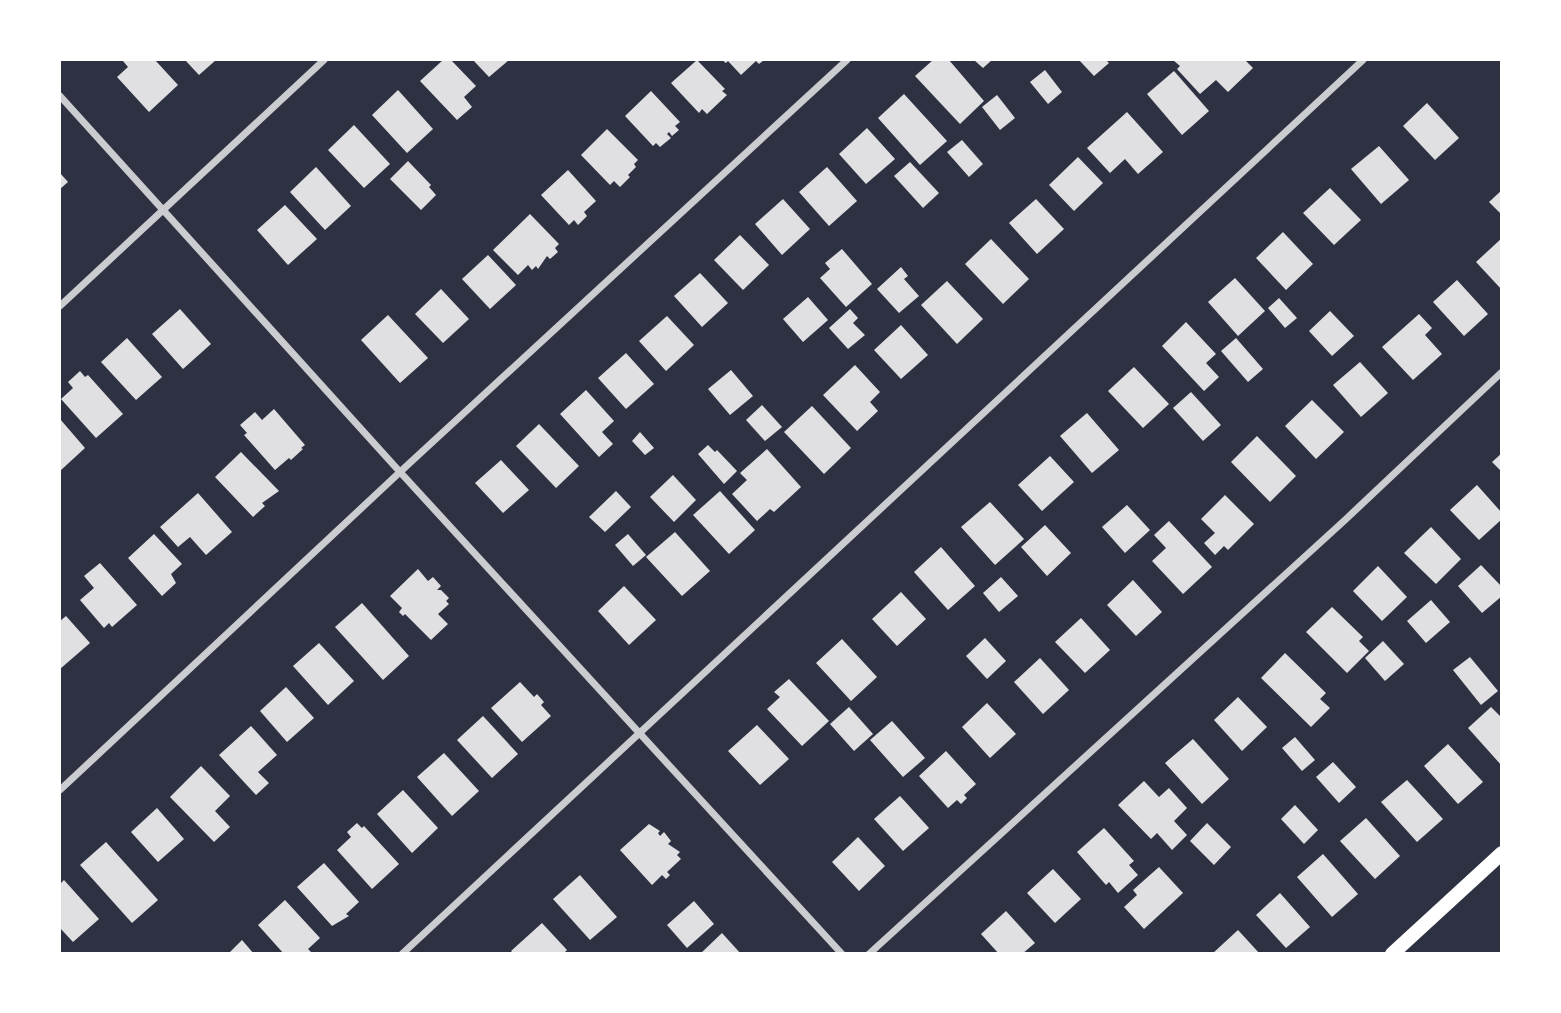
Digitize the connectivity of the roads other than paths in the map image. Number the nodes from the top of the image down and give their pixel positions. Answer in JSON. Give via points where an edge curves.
{"nodes":[{"id":1,"x":324,"y":60,"type":"edge"},
{"id":2,"x":847,"y":60,"type":"edge"},
{"id":3,"x":1363,"y":60,"type":"edge"},
{"id":4,"x":60,"y":96,"type":"edge"},
{"id":5,"x":161,"y":210,"type":"junction"},
{"id":6,"x":60,"y":306,"type":"edge"},
{"id":7,"x":1502,"y":372,"type":"edge"},
{"id":8,"x":400,"y":472,"type":"junction"},
{"id":9,"x":639,"y":734,"type":"junction"},
{"id":10,"x":60,"y":790,"type":"edge"},
{"id":11,"x":1502,"y":853,"type":"edge"},
{"id":12,"x":402,"y":954,"type":"edge"},
{"id":13,"x":842,"y":954,"type":"edge"},
{"id":14,"x":869,"y":954,"type":"edge"},
{"id":15,"x":1392,"y":954,"type":"edge"}],
"edges":[{"from":1,"to":5,"type":"street"},
{"from":2,"to":8,"type":"street"},
{"from":3,"to":9,"type":"street"},
{"from":4,"to":5,"type":"street"},
{"from":5,"to":6,"type":"street"},
{"from":5,"to":8,"type":"street"},
{"from":7,"to":14,"type":"street"},
{"from":8,"to":9,"type":"street"},
{"from":8,"to":10,"type":"street"},
{"from":9,"to":12,"type":"street"},
{"from":9,"to":13,"type":"street"},
{"from":11,"to":15,"type":"main road"}]}
